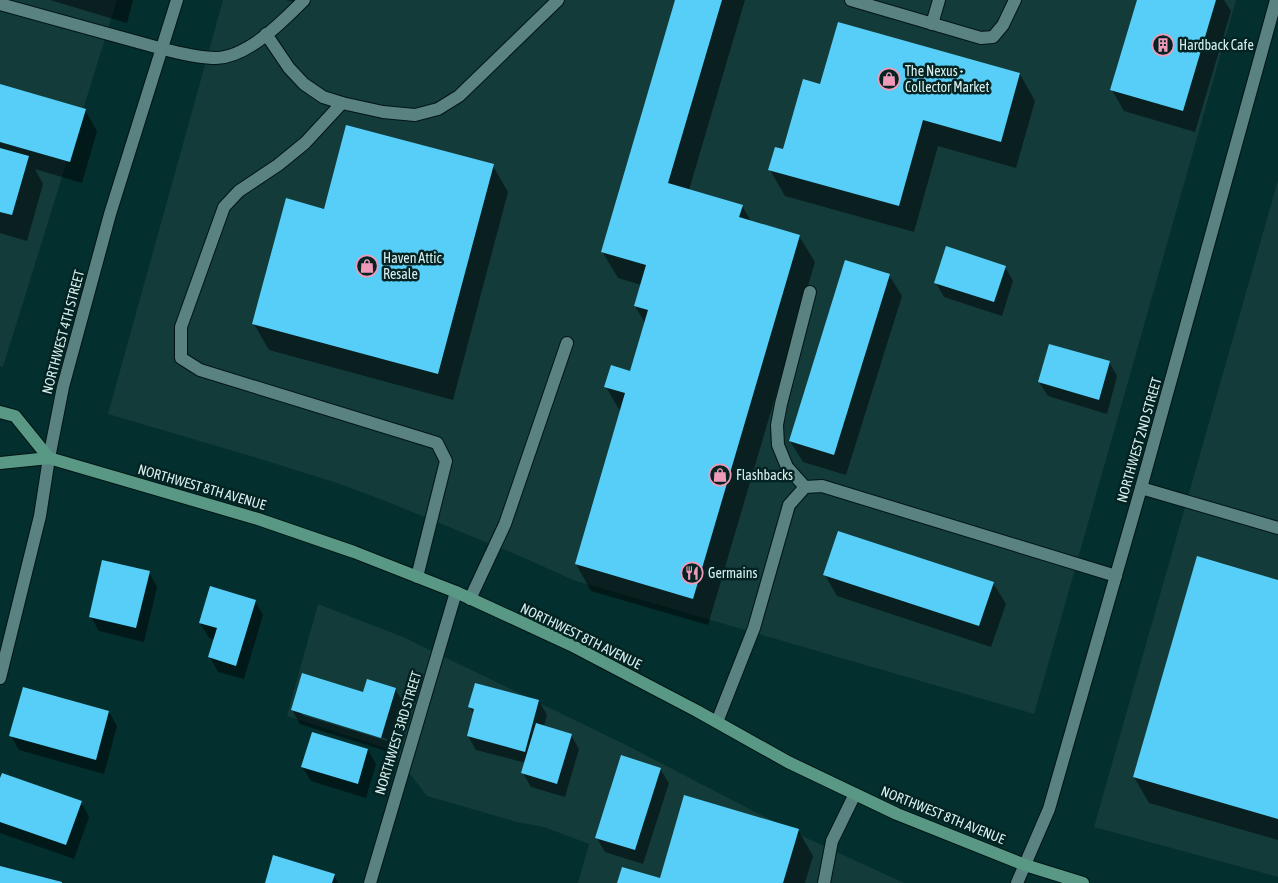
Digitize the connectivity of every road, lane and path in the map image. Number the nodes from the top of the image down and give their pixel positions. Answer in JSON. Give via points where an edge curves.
{"nodes":[{"id":1,"x":177,"y":0,"type":"edge"},
{"id":2,"x":304,"y":0,"type":"edge"},
{"id":3,"x":558,"y":0,"type":"edge"},
{"id":4,"x":851,"y":0,"type":"edge"},
{"id":5,"x":939,"y":0,"type":"edge"},
{"id":6,"x":1015,"y":0,"type":"edge"},
{"id":7,"x":1276,"y":0,"type":"edge"},
{"id":8,"x":0,"y":4,"type":"edge"},
{"id":9,"x":932,"y":24,"type":"junction"},
{"id":10,"x":266,"y":34,"type":"junction"},
{"id":11,"x":162,"y":49,"type":"junction"},
{"id":12,"x":342,"y":103,"type":"junction"},
{"id":13,"x":810,"y":292,"type":"dead end"},
{"id":14,"x":567,"y":343,"type":"dead end"},
{"id":15,"x":0,"y":412,"type":"edge"},
{"id":16,"x":49,"y":458,"type":"junction"},
{"id":17,"x":0,"y":463,"type":"edge"},
{"id":18,"x":805,"y":487,"type":"junction"},
{"id":19,"x":1141,"y":488,"type":"junction"},
{"id":20,"x":1278,"y":528,"type":"edge"},
{"id":21,"x":1116,"y":576,"type":"junction"},
{"id":22,"x":417,"y":577,"type":"junction"},
{"id":23,"x":456,"y":592,"type":"junction"},
{"id":24,"x":470,"y":599,"type":"junction"},
{"id":25,"x":3,"y":652,"type":"edge"},
{"id":26,"x":0,"y":678,"type":"edge"},
{"id":27,"x":717,"y":722,"type":"junction"},
{"id":28,"x":855,"y":794,"type":"junction"},
{"id":29,"x":1025,"y":865,"type":"junction"},
{"id":30,"x":370,"y":883,"type":"edge"},
{"id":31,"x":824,"y":883,"type":"edge"},
{"id":32,"x":1017,"y":883,"type":"edge"},
{"id":33,"x":1082,"y":883,"type":"edge"}],
"edges":[{"from":1,"to":11,"type":"street","name":"NORTHWEST 4TH STREET"},
{"from":2,"to":10,"type":"street"},
{"from":3,"to":12,"type":"street","via":[[459,96],[438,109],[415,115]]},
{"from":4,"to":9,"type":"street"},
{"from":5,"to":9,"type":"street"},
{"from":6,"to":9,"type":"street","via":[[1003,26],[992,37],[981,38]]},
{"from":7,"to":19,"type":"street","name":"NORTHWEST 2ND STREET"},
{"from":8,"to":11,"type":"street"},
{"from":10,"to":11,"type":"street","via":[[236,54],[217,58],[195,57]]},
{"from":10,"to":12,"type":"street","via":[[304,84],[323,97]]},
{"from":11,"to":16,"type":"street","name":"NORTHWEST 4TH STREET","via":[[110,214],[63,387]]},
{"from":12,"to":22,"type":"street","via":[[305,143],[238,191],[224,206],[181,328],[181,358],[200,370],[437,443],[446,461]]},
{"from":13,"to":18,"type":"street","via":[[777,425],[778,445],[787,466]]},
{"from":14,"to":24,"type":"street","via":[[505,524]]},
{"from":15,"to":16,"type":"main road","via":[[14,416]]},
{"from":16,"to":17,"type":"main road","name":"NORTHWEST 8TH AVENUE"},
{"from":16,"to":22,"type":"main road","name":"NORTHWEST 8TH AVENUE","via":[[258,519]]},
{"from":16,"to":25,"type":"street","name":"NORTHWEST 4TH STREET","via":[[40,516]]},
{"from":18,"to":21,"type":"street","via":[[822,486]]},
{"from":18,"to":27,"type":"street","via":[[789,505],[754,628]]},
{"from":19,"to":20,"type":"street"},
{"from":19,"to":21,"type":"street","name":"NORTHWEST 2ND STREET"},
{"from":21,"to":29,"type":"street","name":"NORTHWEST 2ND STREET","via":[[1049,809]]},
{"from":22,"to":23,"type":"main road","name":"NORTHWEST 8TH AVENUE"},
{"from":23,"to":24,"type":"main road","name":"NORTHWEST 8TH AVENUE"},
{"from":23,"to":30,"type":"street","name":"NORTHWEST 3RD STREET"},
{"from":24,"to":27,"type":"main road","name":"NORTHWEST 8TH AVENUE","via":[[571,645]]},
{"from":25,"to":26,"type":"street","name":"NORTHWEST 4TH STREET"},
{"from":27,"to":28,"type":"main road","name":"NORTHWEST 8TH AVENUE","via":[[788,762]]},
{"from":28,"to":29,"type":"main road","name":"NORTHWEST 8TH AVENUE"},
{"from":28,"to":31,"type":"street","via":[[832,841]]},
{"from":29,"to":32,"type":"street","name":"NORTHWEST 2ND STREET"},
{"from":29,"to":33,"type":"main road","name":"NORTHWEST 8TH AVENUE"}]}
